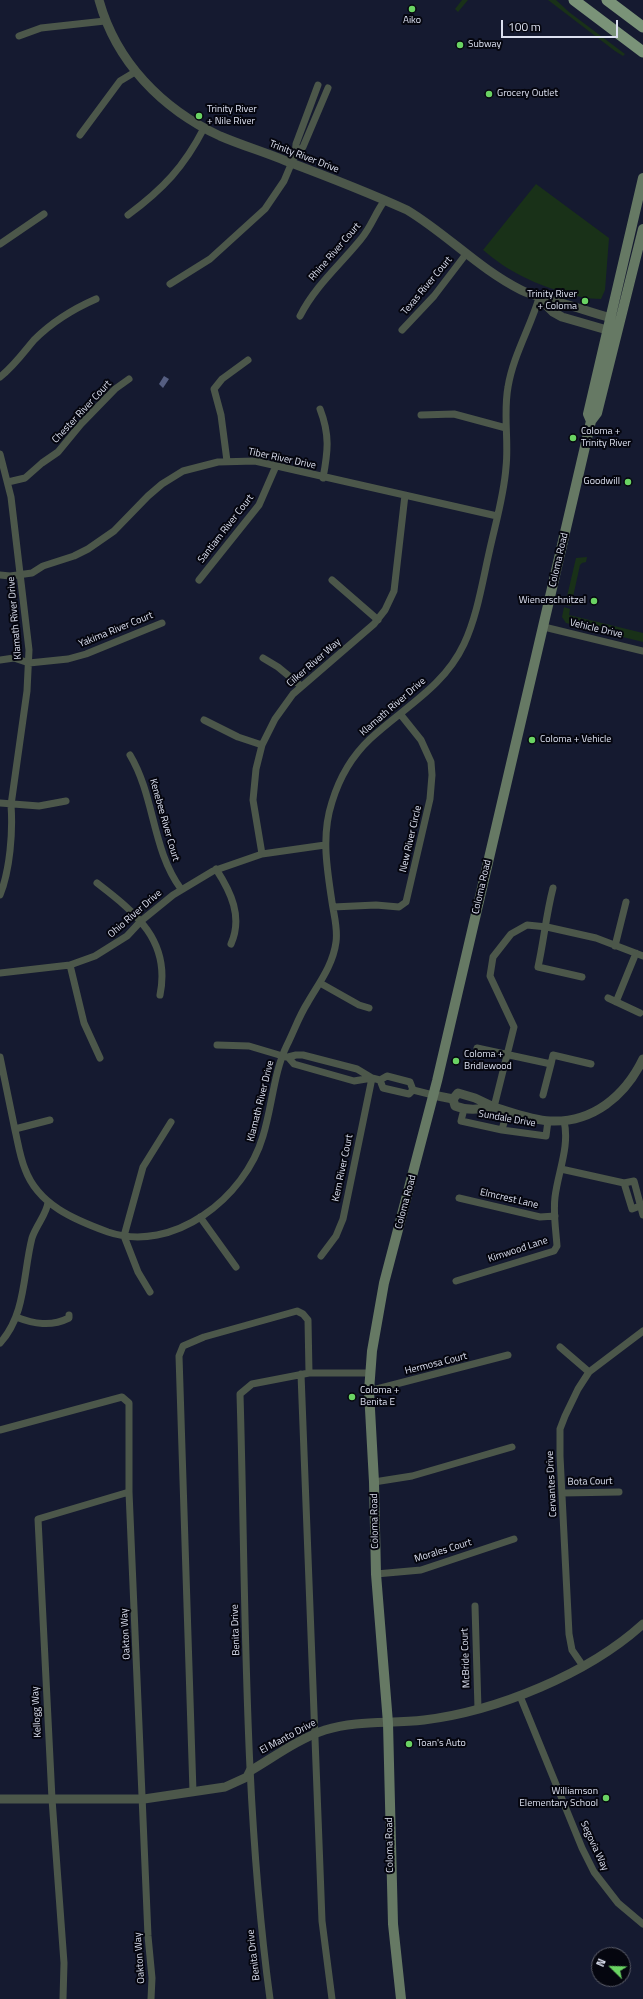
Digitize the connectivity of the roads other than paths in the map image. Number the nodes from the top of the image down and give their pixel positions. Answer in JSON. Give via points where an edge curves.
{"nodes":[{"id":1,"x":99,"y":0,"type":"edge"},
{"id":2,"x":574,"y":0,"type":"edge"},
{"id":3,"x":607,"y":0,"type":"edge"},
{"id":4,"x":105,"y":21,"type":"junction"},
{"id":5,"x":643,"y":27,"type":"edge"},
{"id":6,"x":19,"y":36,"type":"dead end"},
{"id":7,"x":643,"y":52,"type":"edge"},
{"id":8,"x":135,"y":72,"type":"junction"},
{"id":9,"x":318,"y":85,"type":"dead end"},
{"id":10,"x":328,"y":88,"type":"dead end"},
{"id":11,"x":204,"y":128,"type":"junction"},
{"id":12,"x":80,"y":135,"type":"dead end"},
{"id":13,"x":294,"y":159,"type":"junction"},
{"id":14,"x":643,"y":178,"type":"edge"},
{"id":15,"x":385,"y":200,"type":"junction"},
{"id":16,"x":44,"y":214,"type":"dead end"},
{"id":17,"x":128,"y":215,"type":"dead end"},
{"id":18,"x":643,"y":229,"type":"edge"},
{"id":19,"x":0,"y":244,"type":"edge"},
{"id":20,"x":466,"y":254,"type":"junction"},
{"id":21,"x":170,"y":284,"type":"dead end"},
{"id":22,"x":539,"y":298,"type":"junction"},
{"id":23,"x":96,"y":299,"type":"dead end"},
{"id":24,"x":300,"y":316,"type":"dead end"},
{"id":25,"x":611,"y":318,"type":"junction"},
{"id":26,"x":620,"y":325,"type":"junction"},
{"id":27,"x":402,"y":330,"type":"dead end"},
{"id":28,"x":607,"y":330,"type":"junction"},
{"id":29,"x":248,"y":360,"type":"dead end"},
{"id":30,"x":0,"y":377,"type":"edge"},
{"id":31,"x":129,"y":378,"type":"dead end"},
{"id":32,"x":320,"y":409,"type":"dead end"},
{"id":33,"x":422,"y":414,"type":"dead end"},
{"id":34,"x":591,"y":421,"type":"junction"},
{"id":35,"x":506,"y":428,"type":"junction"},
{"id":36,"x":0,"y":454,"type":"edge"},
{"id":37,"x":227,"y":461,"type":"junction"},
{"id":38,"x":276,"y":466,"type":"junction"},
{"id":39,"x":323,"y":478,"type":"junction"},
{"id":40,"x":8,"y":482,"type":"junction"},
{"id":41,"x":405,"y":495,"type":"junction"},
{"id":42,"x":497,"y":516,"type":"junction"},
{"id":43,"x":21,"y":574,"type":"junction"},
{"id":44,"x":0,"y":575,"type":"edge"},
{"id":45,"x":199,"y":580,"type":"dead end"},
{"id":46,"x":332,"y":580,"type":"dead end"},
{"id":47,"x":378,"y":620,"type":"junction"},
{"id":48,"x":162,"y":623,"type":"dead end"},
{"id":49,"x":544,"y":628,"type":"junction"},
{"id":50,"x":643,"y":651,"type":"edge"},
{"id":51,"x":263,"y":658,"type":"dead end"},
{"id":52,"x":0,"y":660,"type":"edge"},
{"id":53,"x":29,"y":663,"type":"junction"},
{"id":54,"x":301,"y":686,"type":"junction"},
{"id":55,"x":401,"y":715,"type":"junction"},
{"id":56,"x":204,"y":720,"type":"dead end"},
{"id":57,"x":262,"y":745,"type":"junction"},
{"id":58,"x":130,"y":755,"type":"dead end"},
{"id":59,"x":66,"y":801,"type":"dead end"},
{"id":60,"x":0,"y":803,"type":"edge"},
{"id":61,"x":11,"y":804,"type":"junction"},
{"id":62,"x":325,"y":845,"type":"junction"},
{"id":63,"x":262,"y":854,"type":"junction"},
{"id":64,"x":216,"y":869,"type":"junction"},
{"id":65,"x":97,"y":883,"type":"dead end"},
{"id":66,"x":553,"y":888,"type":"dead end"},
{"id":67,"x":181,"y":889,"type":"junction"},
{"id":68,"x":0,"y":895,"type":"edge"},
{"id":69,"x":626,"y":902,"type":"dead end"},
{"id":70,"x":333,"y":907,"type":"junction"},
{"id":71,"x":141,"y":921,"type":"junction"},
{"id":72,"x":547,"y":927,"type":"junction"},
{"id":73,"x":231,"y":944,"type":"dead end"},
{"id":74,"x":615,"y":946,"type":"junction"},
{"id":75,"x":640,"y":955,"type":"edge"},
{"id":76,"x":70,"y":965,"type":"junction"},
{"id":77,"x":0,"y":973,"type":"edge"},
{"id":78,"x":582,"y":977,"type":"dead end"},
{"id":79,"x":320,"y":983,"type":"junction"},
{"id":80,"x":160,"y":995,"type":"dead end"},
{"id":81,"x":608,"y":998,"type":"dead end"},
{"id":82,"x":616,"y":1002,"type":"junction"},
{"id":83,"x":368,"y":1008,"type":"dead end"},
{"id":84,"x":640,"y":1012,"type":"dead end"},
{"id":85,"x":217,"y":1045,"type":"dead end"},
{"id":86,"x":477,"y":1048,"type":"dead end"},
{"id":87,"x":508,"y":1054,"type":"junction"},
{"id":88,"x":0,"y":1057,"type":"edge"},
{"id":89,"x":286,"y":1057,"type":"junction"},
{"id":90,"x":100,"y":1058,"type":"dead end"},
{"id":91,"x":642,"y":1063,"type":"edge"},
{"id":92,"x":551,"y":1064,"type":"junction"},
{"id":93,"x":591,"y":1064,"type":"dead end"},
{"id":94,"x":372,"y":1078,"type":"junction"},
{"id":95,"x":380,"y":1080,"type":"junction"},
{"id":96,"x":413,"y":1090,"type":"junction"},
{"id":97,"x":433,"y":1095,"type":"junction"},
{"id":98,"x":543,"y":1095,"type":"dead end"},
{"id":99,"x":453,"y":1099,"type":"junction"},
{"id":100,"x":494,"y":1107,"type":"junction"},
{"id":101,"x":464,"y":1109,"type":"junction"},
{"id":102,"x":506,"y":1111,"type":"junction"},
{"id":103,"x":50,"y":1120,"type":"dead end"},
{"id":104,"x":548,"y":1121,"type":"junction"},
{"id":105,"x":564,"y":1121,"type":"junction"},
{"id":106,"x":171,"y":1122,"type":"dead end"},
{"id":107,"x":15,"y":1129,"type":"junction"},
{"id":108,"x":502,"y":1130,"type":"junction"},
{"id":109,"x":561,"y":1168,"type":"junction"},
{"id":110,"x":459,"y":1198,"type":"dead end"},
{"id":111,"x":48,"y":1202,"type":"junction"},
{"id":112,"x":643,"y":1215,"type":"edge"},
{"id":113,"x":555,"y":1216,"type":"junction"},
{"id":114,"x":200,"y":1217,"type":"junction"},
{"id":115,"x":124,"y":1236,"type":"junction"},
{"id":116,"x":321,"y":1256,"type":"dead end"},
{"id":117,"x":236,"y":1267,"type":"dead end"},
{"id":118,"x":456,"y":1281,"type":"dead end"},
{"id":119,"x":150,"y":1292,"type":"dead end"},
{"id":120,"x":69,"y":1315,"type":"dead end"},
{"id":121,"x":16,"y":1317,"type":"junction"},
{"id":122,"x":643,"y":1331,"type":"edge"},
{"id":123,"x":0,"y":1343,"type":"edge"},
{"id":124,"x":560,"y":1347,"type":"dead end"},
{"id":125,"x":508,"y":1355,"type":"dead end"},
{"id":126,"x":589,"y":1372,"type":"junction"},
{"id":127,"x":305,"y":1373,"type":"junction"},
{"id":128,"x":369,"y":1373,"type":"junction"},
{"id":129,"x":369,"y":1391,"type":"junction"},
{"id":130,"x":0,"y":1430,"type":"edge"},
{"id":131,"x":512,"y":1447,"type":"dead end"},
{"id":132,"x":374,"y":1482,"type":"junction"},
{"id":133,"x":129,"y":1492,"type":"junction"},
{"id":134,"x":619,"y":1492,"type":"dead end"},
{"id":135,"x":562,"y":1493,"type":"junction"},
{"id":136,"x":514,"y":1539,"type":"dead end"},
{"id":137,"x":376,"y":1574,"type":"junction"},
{"id":138,"x":475,"y":1606,"type":"dead end"},
{"id":139,"x":643,"y":1624,"type":"edge"},
{"id":140,"x":583,"y":1666,"type":"junction"},
{"id":141,"x":520,"y":1696,"type":"junction"},
{"id":142,"x":478,"y":1709,"type":"junction"},
{"id":143,"x":388,"y":1723,"type":"junction"},
{"id":144,"x":316,"y":1734,"type":"junction"},
{"id":145,"x":250,"y":1771,"type":"junction"},
{"id":146,"x":193,"y":1792,"type":"junction"},
{"id":147,"x":52,"y":1799,"type":"junction"},
{"id":148,"x":144,"y":1799,"type":"junction"},
{"id":149,"x":0,"y":1800,"type":"edge"},
{"id":150,"x":643,"y":1924,"type":"edge"},
{"id":151,"x":63,"y":1999,"type":"edge"},
{"id":152,"x":151,"y":1999,"type":"edge"},
{"id":153,"x":270,"y":1999,"type":"edge"},
{"id":154,"x":332,"y":1999,"type":"edge"},
{"id":155,"x":401,"y":1999,"type":"edge"}],
"edges":[{"from":1,"to":4,"type":"street","name":"Trinity River Drive"},
{"from":2,"to":7,"type":"main road"},
{"from":3,"to":5,"type":"main road"},
{"from":4,"to":6,"type":"street","via":[[41,28]]},
{"from":4,"to":8,"type":"street","name":"Trinity River Drive"},
{"from":8,"to":11,"type":"street","name":"Trinity River Drive","via":[[172,107]]},
{"from":8,"to":12,"type":"street","via":[[120,81]]},
{"from":9,"to":13,"type":"street","via":[[296,144]]},
{"from":10,"to":13,"type":"street","via":[[303,147]]},
{"from":11,"to":13,"type":"street","name":"Trinity River Drive"},
{"from":11,"to":17,"type":"street","via":[[188,158],[175,175]]},
{"from":13,"to":15,"type":"street","name":"Trinity River Drive"},
{"from":13,"to":21,"type":"street","via":[[284,181],[265,209],[210,259]]},
{"from":14,"to":25,"type":"main road","name":"Coloma Road"},
{"from":15,"to":20,"type":"street","name":"Trinity River Drive","via":[[426,221]]},
{"from":15,"to":24,"type":"street","name":"Rhine River Court","via":[[373,224],[317,288]]},
{"from":16,"to":19,"type":"street"},
{"from":18,"to":26,"type":"main road","name":"Coloma Road"},
{"from":20,"to":22,"type":"street","name":"Trinity River Drive","via":[[498,277]]},
{"from":20,"to":27,"type":"street","name":"Texas River Court","via":[[434,296]]},
{"from":22,"to":25,"type":"street","name":"Trinity River Drive"},
{"from":22,"to":28,"type":"street","name":"Trinity River Drive","via":[[562,317]]},
{"from":22,"to":35,"type":"street","name":"Klamath River Drive","via":[[512,366],[506,399]]},
{"from":23,"to":30,"type":"street","via":[[58,319]]},
{"from":25,"to":26,"type":"street","name":"Trinity River Drive"},
{"from":25,"to":28,"type":"main road","name":"Coloma Road"},
{"from":26,"to":28,"type":"street"},
{"from":26,"to":34,"type":"main road","name":"Coloma Road","via":[[597,413]]},
{"from":28,"to":34,"type":"main road","name":"Coloma Road","via":[[588,414]]},
{"from":29,"to":37,"type":"street","via":[[222,379],[214,389],[221,415]]},
{"from":31,"to":40,"type":"street","name":"Chester River Court","via":[[91,414],[58,452],[25,478]]},
{"from":32,"to":39,"type":"street","via":[[328,444]]},
{"from":33,"to":35,"type":"street","via":[[454,414]]},
{"from":34,"to":49,"type":"main road","name":"Coloma Road"},
{"from":35,"to":42,"type":"street","name":"Klamath River Drive","via":[[506,472]]},
{"from":36,"to":40,"type":"street","name":"Klamath River Drive"},
{"from":37,"to":38,"type":"street","name":"Tiber River Drive"},
{"from":37,"to":43,"type":"street","name":"Tiber River Drive","via":[[196,466],[173,477],[148,496],[101,541],[74,556],[43,566],[32,573]]},
{"from":38,"to":39,"type":"street","name":"Tiber River Drive"},
{"from":38,"to":45,"type":"street","name":"Santiam River Court","via":[[259,505]]},
{"from":39,"to":41,"type":"street","name":"Tiber River Drive"},
{"from":40,"to":43,"type":"street","name":"Klamath River Drive"},
{"from":41,"to":42,"type":"street","name":"Tiber River Drive"},
{"from":41,"to":47,"type":"street","name":"Cilker River Way","via":[[394,591]]},
{"from":42,"to":55,"type":"street","name":"Klamath River Drive","via":[[476,609],[464,644],[437,682]]},
{"from":43,"to":44,"type":"street","name":"Tiber River Drive"},
{"from":43,"to":53,"type":"street","name":"Klamath River Drive"},
{"from":46,"to":47,"type":"street"},
{"from":47,"to":54,"type":"street","name":"Cilker River Way"},
{"from":48,"to":53,"type":"street","name":"Yakima River Court","via":[[80,656]]},
{"from":49,"to":50,"type":"street","name":"Vehicle Drive"},
{"from":49,"to":97,"type":"main road","name":"Coloma Road"},
{"from":51,"to":54,"type":"street"},
{"from":52,"to":53,"type":"street","via":[[14,658]]},
{"from":53,"to":61,"type":"street","name":"Klamath River Drive"},
{"from":54,"to":57,"type":"street","name":"Cilker River Way","via":[[275,718]]},
{"from":55,"to":62,"type":"street","name":"Klamath River Drive","via":[[370,739],[341,778],[328,815]]},
{"from":55,"to":70,"type":"street","name":"New River Circle","via":[[421,740],[432,775],[430,799],[406,902],[399,907]]},
{"from":56,"to":57,"type":"street","via":[[238,737]]},
{"from":57,"to":63,"type":"street","name":"Cilker River Way","via":[[256,769],[253,800]]},
{"from":58,"to":67,"type":"street","name":"Kenebee River Court","via":[[145,784],[167,868]]},
{"from":59,"to":61,"type":"street","via":[[39,806]]},
{"from":60,"to":61,"type":"street"},
{"from":61,"to":68,"type":"street","name":"Klamath River Drive","via":[[8,864]]},
{"from":62,"to":63,"type":"street","name":"Ohio River Drive"},
{"from":62,"to":70,"type":"street","name":"Klamath River Drive"},
{"from":63,"to":64,"type":"street","name":"Ohio River Drive"},
{"from":64,"to":67,"type":"street","name":"Ohio River Drive"},
{"from":64,"to":73,"type":"street","via":[[228,891],[236,914]]},
{"from":65,"to":71,"type":"street"},
{"from":66,"to":72,"type":"street","via":[[545,920]]},
{"from":67,"to":71,"type":"street","name":"Ohio River Drive"},
{"from":69,"to":74,"type":"street"},
{"from":70,"to":79,"type":"street","name":"Klamath River Drive","via":[[337,926],[336,944]]},
{"from":71,"to":76,"type":"street","name":"Ohio River Drive","via":[[127,936],[106,951]]},
{"from":71,"to":80,"type":"street","via":[[154,940],[161,958],[163,976]]},
{"from":72,"to":74,"type":"street","via":[[596,938]]},
{"from":72,"to":78,"type":"street","via":[[538,967]]},
{"from":72,"to":87,"type":"street","via":[[527,925],[511,934],[493,956],[490,976],[514,1027]]},
{"from":74,"to":75,"type":"street"},
{"from":75,"to":82,"type":"street"},
{"from":76,"to":77,"type":"street","name":"Ohio River Drive"},
{"from":76,"to":90,"type":"street","via":[[84,1023]]},
{"from":79,"to":83,"type":"street"},
{"from":79,"to":89,"type":"street","name":"Klamath River Drive","via":[[299,1018]]},
{"from":81,"to":82,"type":"street"},
{"from":82,"to":84,"type":"street"},
{"from":85,"to":89,"type":"street","via":[[249,1046]]},
{"from":86,"to":87,"type":"street"},
{"from":87,"to":92,"type":"street"},
{"from":87,"to":100,"type":"street"},
{"from":88,"to":107,"type":"street","name":"Klamath River Drive"},
{"from":89,"to":94,"type":"street","via":[[303,1055],[357,1069]]},
{"from":89,"to":94,"type":"street","via":[[294,1064],[354,1081]]},
{"from":89,"to":114,"type":"street","name":"Klamath River Drive","via":[[255,1158],[234,1188]]},
{"from":91,"to":105,"type":"street","via":[[626,1088],[616,1098],[588,1115]]},
{"from":92,"to":93,"type":"street","via":[[554,1055]]},
{"from":92,"to":98,"type":"street"},
{"from":94,"to":95,"type":"street"},
{"from":94,"to":116,"type":"street","name":"Kern River Court","via":[[343,1219],[336,1236]]},
{"from":95,"to":96,"type":"street","via":[[386,1076],[410,1082]]},
{"from":95,"to":96,"type":"street","via":[[383,1088],[409,1094]]},
{"from":96,"to":97,"type":"street"},
{"from":97,"to":99,"type":"street"},
{"from":97,"to":128,"type":"main road","name":"Coloma Road","via":[[384,1283]]},
{"from":99,"to":100,"type":"street","via":[[458,1093]]},
{"from":99,"to":101,"type":"street","via":[[455,1106]]},
{"from":100,"to":101,"type":"street"},
{"from":100,"to":102,"type":"street"},
{"from":101,"to":108,"type":"street","name":"Sundale Drive","via":[[461,1121]]},
{"from":102,"to":104,"type":"street"},
{"from":102,"to":108,"type":"street"},
{"from":103,"to":107,"type":"street"},
{"from":104,"to":105,"type":"street"},
{"from":104,"to":108,"type":"street","name":"Sundale Drive","via":[[546,1136]]},
{"from":105,"to":109,"type":"street","name":"Kimwood Lane","via":[[566,1130]]},
{"from":106,"to":115,"type":"street","via":[[143,1167]]},
{"from":107,"to":111,"type":"street","name":"Klamath River Drive","via":[[26,1173],[31,1183]]},
{"from":109,"to":112,"type":"street","via":[[624,1183],[634,1182]]},
{"from":109,"to":113,"type":"street","name":"Kimwood Lane","via":[[554,1198]]},
{"from":110,"to":113,"type":"street","name":"Elmcrest Lane","via":[[540,1217]]},
{"from":111,"to":115,"type":"street","name":"Klamath River Drive","via":[[78,1220]]},
{"from":111,"to":121,"type":"street","via":[[32,1238]]},
{"from":113,"to":118,"type":"street","name":"Kimwood Lane","via":[[557,1246],[554,1250]]},
{"from":114,"to":115,"type":"street","name":"Klamath River Drive","via":[[167,1234],[150,1237]]},
{"from":114,"to":117,"type":"street"},
{"from":115,"to":119,"type":"street","via":[[138,1272]]},
{"from":120,"to":121,"type":"street","via":[[64,1321],[47,1324]]},
{"from":121,"to":123,"type":"street"},
{"from":122,"to":126,"type":"street","name":"Cervantes Drive"},
{"from":124,"to":126,"type":"street"},
{"from":125,"to":129,"type":"street","name":"Hermosa Court"},
{"from":126,"to":135,"type":"street","name":"Cervantes Drive","via":[[578,1389],[560,1429]]},
{"from":127,"to":128,"type":"street","name":"Benita Drive"},
{"from":127,"to":144,"type":"street"},
{"from":127,"to":145,"type":"street","name":"Benita Drive","via":[[252,1384],[240,1394]]},
{"from":127,"to":146,"type":"street","via":[[308,1320],[297,1311],[204,1337],[183,1346],[179,1356]]},
{"from":128,"to":129,"type":"main road","name":"Coloma Road"},
{"from":129,"to":132,"type":"main road","name":"Coloma Road"},
{"from":130,"to":133,"type":"street","name":"Oakton Way","via":[[122,1397],[129,1402]]},
{"from":131,"to":132,"type":"street","via":[[412,1476]]},
{"from":132,"to":137,"type":"main road","name":"Coloma Road"},
{"from":133,"to":147,"type":"street","name":"Kellogg Way","via":[[38,1519]]},
{"from":133,"to":148,"type":"street","name":"Oakton Way"},
{"from":134,"to":135,"type":"street","name":"Bota Court"},
{"from":135,"to":140,"type":"street","name":"Cervantes Drive","via":[[569,1634],[572,1650]]},
{"from":136,"to":137,"type":"street","name":"Morales Court","via":[[421,1570]]},
{"from":137,"to":143,"type":"main road","name":"Coloma Road"},
{"from":138,"to":142,"type":"street","name":"McBride Court"},
{"from":139,"to":140,"type":"street","name":"El Manto Drive","via":[[620,1643]]},
{"from":140,"to":141,"type":"street","name":"El Manto Drive"},
{"from":141,"to":142,"type":"street","name":"El Manto Drive"},
{"from":141,"to":150,"type":"street","name":"Segovia Way","via":[[594,1872],[618,1903]]},
{"from":142,"to":143,"type":"street","name":"El Manto Drive","via":[[430,1719]]},
{"from":143,"to":144,"type":"street","name":"El Manto Drive","via":[[353,1723]]},
{"from":143,"to":155,"type":"main road","name":"Coloma Road","via":[[393,1924]]},
{"from":144,"to":145,"type":"street","name":"El Manto Drive"},
{"from":144,"to":154,"type":"street","via":[[322,1921]]},
{"from":145,"to":146,"type":"street","name":"El Manto Drive","via":[[247,1777],[236,1784]]},
{"from":145,"to":153,"type":"street","name":"Benita Drive","via":[[260,1917]]},
{"from":146,"to":148,"type":"street","name":"El Manto Drive"},
{"from":147,"to":148,"type":"street","name":"El Manto Drive"},
{"from":147,"to":149,"type":"street","name":"El Manto Drive"},
{"from":147,"to":151,"type":"street","name":"Kellogg Way","via":[[64,1963]]},
{"from":148,"to":152,"type":"street","name":"Oakton Way"}]}
